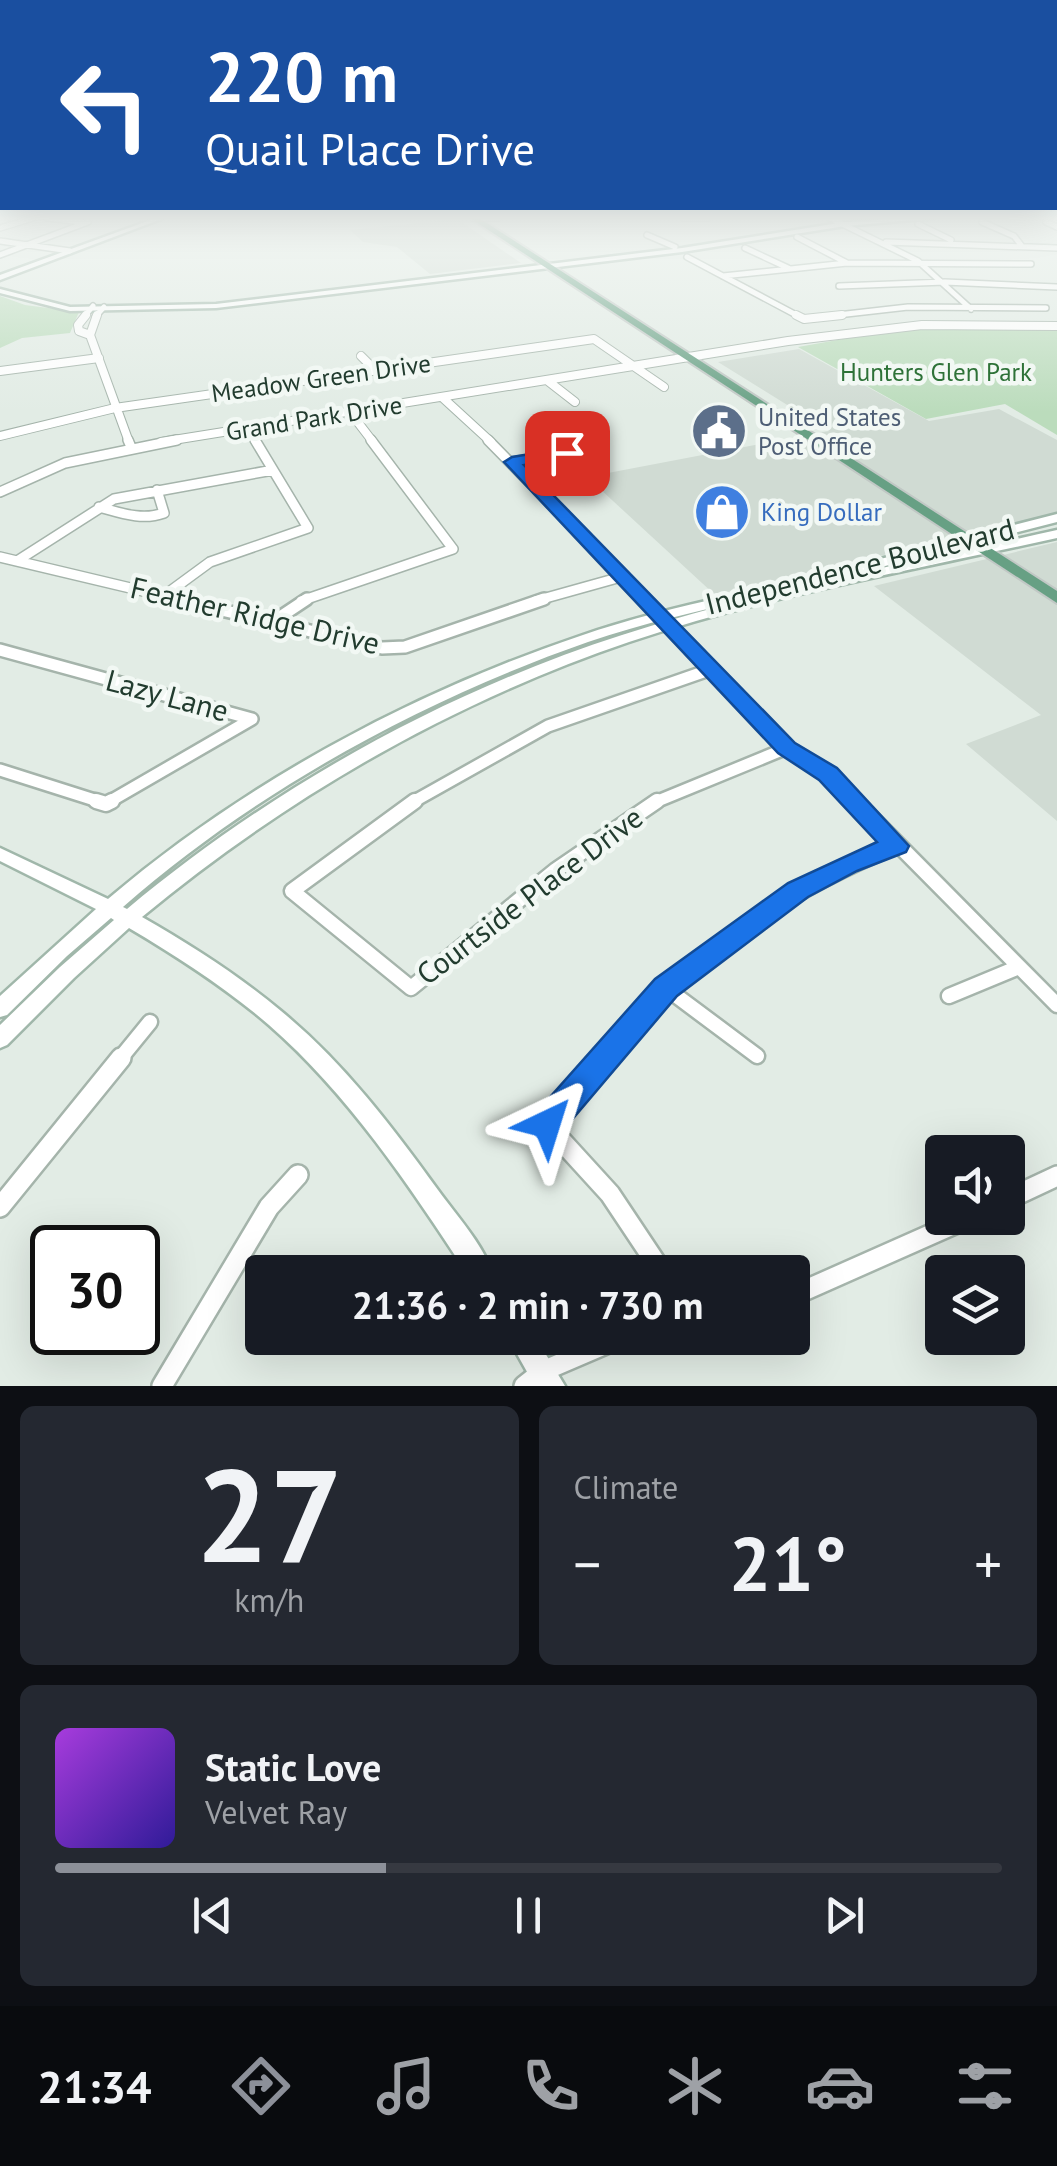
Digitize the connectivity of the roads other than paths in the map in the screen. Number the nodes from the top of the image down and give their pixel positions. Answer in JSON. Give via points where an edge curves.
{"nodes":[{"id":1,"x":945,"y":282,"type":"edge"},
{"id":2,"x":402,"y":283,"type":"edge"},
{"id":3,"x":579,"y":283,"type":"edge"},
{"id":4,"x":736,"y":283,"type":"edge"},
{"id":5,"x":927,"y":283,"type":"edge"},
{"id":6,"x":960,"y":283,"type":"edge"},
{"id":7,"x":0,"y":285,"type":"edge"},
{"id":8,"x":840,"y":286,"type":"dead end"},
{"id":9,"x":1057,"y":287,"type":"edge"},
{"id":10,"x":968,"y":306,"type":"junction"},
{"id":11,"x":1046,"y":308,"type":"dead end"},
{"id":12,"x":96,"y":309,"type":"junction"},
{"id":13,"x":984,"y":323,"type":"junction"},
{"id":14,"x":1057,"y":326,"type":"edge"},
{"id":15,"x":90,"y":335,"type":"junction"},
{"id":16,"x":362,"y":356,"type":"dead end"},
{"id":17,"x":99,"y":358,"type":"junction"},
{"id":18,"x":696,"y":358,"type":"junction"},
{"id":19,"x":635,"y":368,"type":"junction"},
{"id":20,"x":375,"y":370,"type":"junction"},
{"id":21,"x":0,"y":371,"type":"edge"},
{"id":22,"x":548,"y":381,"type":"junction"},
{"id":23,"x":664,"y":387,"type":"dead end"},
{"id":24,"x":443,"y":398,"type":"junction"},
{"id":25,"x":575,"y":402,"type":"dead end"},
{"id":26,"x":759,"y":403,"type":"junction"},
{"id":27,"x":115,"y":408,"type":"junction"},
{"id":28,"x":783,"y":410,"type":"junction"},
{"id":29,"x":350,"y":412,"type":"junction"},
{"id":30,"x":248,"y":428,"type":"junction"},
{"id":31,"x":0,"y":436,"type":"edge"},
{"id":32,"x":818,"y":442,"type":"junction"},
{"id":33,"x":131,"y":447,"type":"junction"},
{"id":34,"x":594,"y":449,"type":"dead end"},
{"id":35,"x":847,"y":450,"type":"junction"},
{"id":36,"x":512,"y":462,"type":"junction"},
{"id":37,"x":272,"y":470,"type":"junction"},
{"id":38,"x":156,"y":490,"type":"junction"},
{"id":39,"x":0,"y":492,"type":"edge"},
{"id":40,"x":99,"y":507,"type":"junction"},
{"id":41,"x":1057,"y":518,"type":"edge"},
{"id":42,"x":1057,"y":534,"type":"edge"},
{"id":43,"x":983,"y":544,"type":"junction"},
{"id":44,"x":0,"y":558,"type":"edge"},
{"id":45,"x":17,"y":561,"type":"junction"},
{"id":46,"x":621,"y":577,"type":"junction"},
{"id":47,"x":843,"y":578,"type":"junction"},
{"id":48,"x":1057,"y":586,"type":"edge"},
{"id":49,"x":165,"y":595,"type":"junction"},
{"id":50,"x":1057,"y":598,"type":"edge"},
{"id":51,"x":664,"y":621,"type":"junction"},
{"id":52,"x":271,"y":623,"type":"junction"},
{"id":53,"x":0,"y":650,"type":"edge"},
{"id":54,"x":709,"y":670,"type":"junction"},
{"id":55,"x":787,"y":748,"type":"junction"},
{"id":56,"x":0,"y":770,"type":"edge"},
{"id":57,"x":896,"y":846,"type":"junction"},
{"id":58,"x":0,"y":854,"type":"edge"},
{"id":59,"x":118,"y":914,"type":"junction"},
{"id":60,"x":1020,"y":967,"type":"junction"},
{"id":61,"x":666,"y":988,"type":"junction"},
{"id":62,"x":950,"y":996,"type":"dead end"},
{"id":63,"x":1057,"y":1005,"type":"edge"},
{"id":64,"x":0,"y":1009,"type":"edge"},
{"id":65,"x":150,"y":1022,"type":"dead end"},
{"id":66,"x":0,"y":1039,"type":"edge"},
{"id":67,"x":758,"y":1056,"type":"dead end"},
{"id":68,"x":298,"y":1175,"type":"dead end"},
{"id":69,"x":1057,"y":1176,"type":"edge"},
{"id":70,"x":1025,"y":1191,"type":"edge"},
{"id":71,"x":0,"y":1207,"type":"edge"},
{"id":72,"x":930,"y":1235,"type":"edge"},
{"id":73,"x":469,"y":1255,"type":"edge"},
{"id":74,"x":650,"y":1255,"type":"edge"},
{"id":75,"x":810,"y":1288,"type":"edge"},
{"id":76,"x":529,"y":1355,"type":"edge"},
{"id":77,"x":588,"y":1355,"type":"edge"},
{"id":78,"x":539,"y":1381,"type":"edge"},
{"id":79,"x":162,"y":1386,"type":"edge"}],
"edges":[{"from":1,"to":10,"type":"street"},
{"from":2,"to":12,"type":"street","via":[[216,306]]},
{"from":3,"to":18,"type":"main road"},
{"from":4,"to":10,"type":"street","via":[[804,319]]},
{"from":5,"to":8,"type":"street"},
{"from":6,"to":9,"type":"street"},
{"from":7,"to":12,"type":"street","via":[[48,306]]},
{"from":10,"to":11,"type":"street"},
{"from":10,"to":13,"type":"street"},
{"from":12,"to":15,"type":"street"},
{"from":12,"to":15,"type":"street","via":[[78,325]]},
{"from":13,"to":14,"type":"street","name":"Grand Park Drive"},
{"from":13,"to":18,"type":"street","name":"Grand Park Drive","via":[[910,326]]},
{"from":15,"to":17,"type":"street"},
{"from":16,"to":20,"type":"street"},
{"from":17,"to":21,"type":"street"},
{"from":17,"to":27,"type":"street"},
{"from":18,"to":19,"type":"street","name":"Grand Park Drive"},
{"from":18,"to":26,"type":"main road"},
{"from":18,"to":28,"type":"main road"},
{"from":19,"to":20,"type":"street","name":"Meadow Green Drive","via":[[594,339]]},
{"from":19,"to":22,"type":"street","name":"Grand Park Drive"},
{"from":19,"to":23,"type":"street","name":"Meadow Green Drive"},
{"from":20,"to":27,"type":"street","name":"Meadow Green Drive"},
{"from":22,"to":24,"type":"street","name":"Grand Park Drive"},
{"from":22,"to":25,"type":"street"},
{"from":24,"to":29,"type":"street","name":"Grand Park Drive"},
{"from":24,"to":36,"type":"street"},
{"from":26,"to":28,"type":"main road"},
{"from":26,"to":32,"type":"main road"},
{"from":27,"to":31,"type":"street","name":"Meadow Green Drive"},
{"from":27,"to":33,"type":"street"},
{"from":28,"to":35,"type":"main road"},
{"from":29,"to":30,"type":"street","name":"Grand Park Drive"},
{"from":29,"to":52,"type":"street","via":[[453,549],[303,600]]},
{"from":30,"to":33,"type":"street","name":"Grand Park Drive"},
{"from":30,"to":37,"type":"street"},
{"from":32,"to":35,"type":"main road"},
{"from":32,"to":43,"type":"main road"},
{"from":33,"to":39,"type":"street","name":"Grand Park Drive","via":[[65,462]]},
{"from":34,"to":36,"type":"street"},
{"from":35,"to":43,"type":"main road"},
{"from":36,"to":46,"type":"street"},
{"from":37,"to":38,"type":"street"},
{"from":37,"to":49,"type":"street","via":[[308,528],[210,562]]},
{"from":38,"to":40,"type":"street"},
{"from":38,"to":40,"type":"street","via":[[164,513],[159,517]]},
{"from":40,"to":45,"type":"street"},
{"from":41,"to":43,"type":"street","name":"Independence Boulevard"},
{"from":42,"to":43,"type":"street","name":"Independence Boulevard"},
{"from":43,"to":47,"type":"street","name":"Independence Boulevard"},
{"from":43,"to":47,"type":"street","name":"Independence Boulevard"},
{"from":43,"to":48,"type":"main road"},
{"from":43,"to":50,"type":"main road"},
{"from":44,"to":45,"type":"street","name":"Feather Ridge Drive"},
{"from":45,"to":49,"type":"street","name":"Feather Ridge Drive"},
{"from":46,"to":51,"type":"street"},
{"from":46,"to":52,"type":"street","name":"Feather Ridge Drive","via":[[405,647],[382,648]]},
{"from":47,"to":51,"type":"street","name":"Independence Boulevard"},
{"from":49,"to":52,"type":"street","name":"Feather Ridge Drive"},
{"from":51,"to":54,"type":"street"},
{"from":51,"to":59,"type":"street","name":"Independence Boulevard","via":[[560,647],[422,705],[210,833]]},
{"from":53,"to":56,"type":"street","name":"Lazy Lane","via":[[252,719],[106,804]]},
{"from":54,"to":55,"type":"street"},
{"from":54,"to":55,"type":"street","name":"Courtside Place Drive","via":[[548,726],[428,791],[292,892],[411,988],[556,870],[662,797]]},
{"from":55,"to":57,"type":"street","via":[[828,774]]},
{"from":57,"to":60,"type":"street"},
{"from":57,"to":61,"type":"street","via":[[798,890]]},
{"from":58,"to":59,"type":"street"},
{"from":59,"to":64,"type":"street","name":"Independence Boulevard"},
{"from":59,"to":66,"type":"street","name":"Independence Boulevard"},
{"from":59,"to":73,"type":"street","via":[[233,987],[306,1047],[408,1163]]},
{"from":60,"to":62,"type":"street"},
{"from":60,"to":63,"type":"street"},
{"from":61,"to":67,"type":"street"},
{"from":61,"to":74,"type":"street","via":[[547,1124],[572,1146]]},
{"from":65,"to":71,"type":"street"},
{"from":68,"to":79,"type":"street","via":[[268,1208]]},
{"from":69,"to":70,"type":"street"},
{"from":72,"to":75,"type":"street"},
{"from":76,"to":78,"type":"street"},
{"from":77,"to":78,"type":"street"}]}
